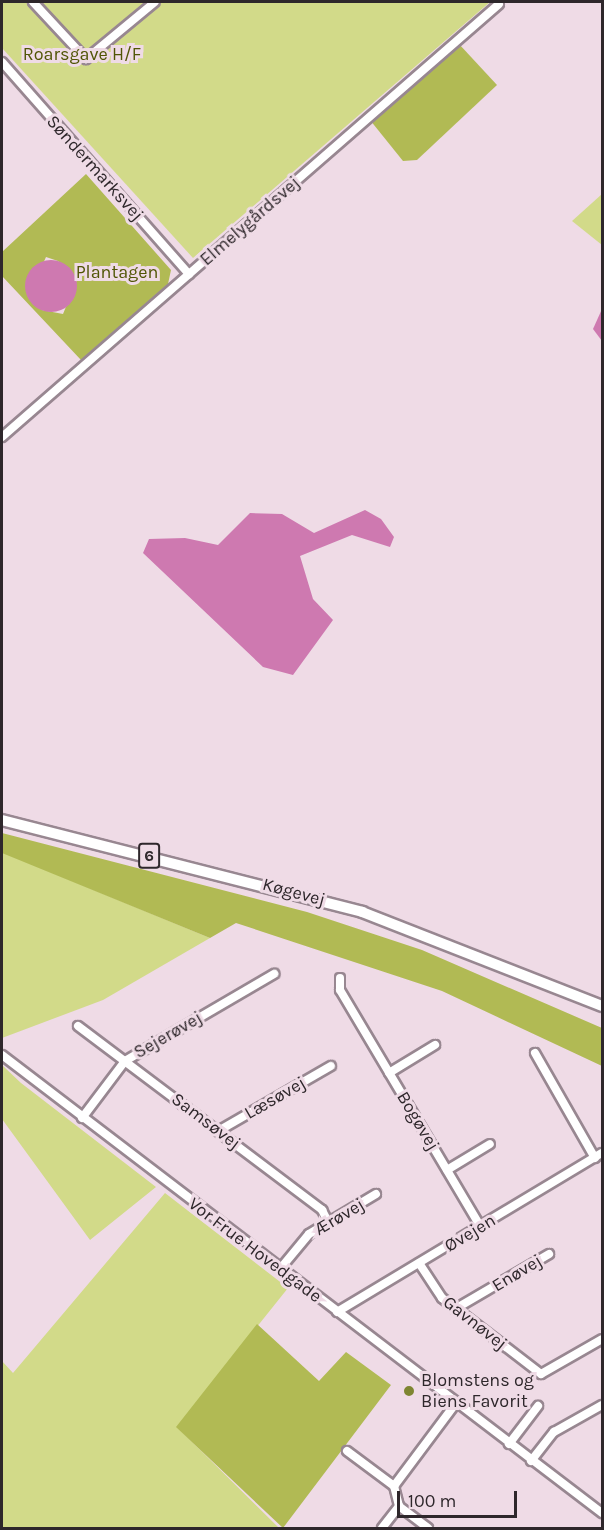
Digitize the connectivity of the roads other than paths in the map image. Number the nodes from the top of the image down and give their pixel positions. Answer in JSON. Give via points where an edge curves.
{"nodes":[{"id":1,"x":33,"y":2,"type":"edge"},
{"id":2,"x":155,"y":2,"type":"edge"},
{"id":3,"x":500,"y":4,"type":"dead end"},
{"id":4,"x":2,"y":62,"type":"edge"},
{"id":5,"x":189,"y":274,"type":"junction"},
{"id":6,"x":2,"y":437,"type":"edge"},
{"id":7,"x":2,"y":820,"type":"edge"},
{"id":8,"x":274,"y":974,"type":"dead end"},
{"id":9,"x":340,"y":978,"type":"dead end"},
{"id":10,"x":576,"y":997,"type":"junction"},
{"id":11,"x":603,"y":1006,"type":"edge"},
{"id":12,"x":603,"y":1015,"type":"edge"},
{"id":13,"x":78,"y":1026,"type":"dead end"},
{"id":14,"x":435,"y":1045,"type":"dead end"},
{"id":15,"x":535,"y":1053,"type":"dead end"},
{"id":16,"x":2,"y":1055,"type":"edge"},
{"id":17,"x":125,"y":1061,"type":"junction"},
{"id":18,"x":331,"y":1066,"type":"dead end"},
{"id":19,"x":389,"y":1072,"type":"junction"},
{"id":20,"x":82,"y":1118,"type":"junction"},
{"id":21,"x":220,"y":1130,"type":"junction"},
{"id":22,"x":490,"y":1144,"type":"dead end"},
{"id":23,"x":599,"y":1156,"type":"edge"},
{"id":24,"x":447,"y":1170,"type":"junction"},
{"id":25,"x":376,"y":1194,"type":"dead end"},
{"id":26,"x":328,"y":1222,"type":"junction"},
{"id":27,"x":480,"y":1226,"type":"junction"},
{"id":28,"x":549,"y":1254,"type":"dead end"},
{"id":29,"x":419,"y":1263,"type":"junction"},
{"id":30,"x":280,"y":1269,"type":"junction"},
{"id":31,"x":455,"y":1310,"type":"junction"},
{"id":32,"x":337,"y":1312,"type":"junction"},
{"id":33,"x":603,"y":1339,"type":"edge"},
{"id":34,"x":456,"y":1403,"type":"junction"},
{"id":35,"x":603,"y":1405,"type":"edge"},
{"id":36,"x":538,"y":1406,"type":"dead end"},
{"id":37,"x":509,"y":1444,"type":"junction"},
{"id":38,"x":347,"y":1451,"type":"dead end"},
{"id":39,"x":531,"y":1461,"type":"junction"},
{"id":40,"x":394,"y":1486,"type":"junction"},
{"id":41,"x":399,"y":1506,"type":"junction"},
{"id":42,"x":603,"y":1514,"type":"edge"},
{"id":43,"x":382,"y":1528,"type":"edge"},
{"id":44,"x":428,"y":1528,"type":"edge"}],
"edges":[{"from":1,"to":2,"type":"street","via":[[86,59]]},
{"from":3,"to":5,"type":"street","name":"Elmelygårdsvej"},
{"from":4,"to":5,"type":"street","name":"Søndermarksvej"},
{"from":5,"to":6,"type":"street","name":"Elmelygårdsvej"},
{"from":7,"to":10,"type":"main road","name":"Køgevej","number":"6","via":[[351,909]]},
{"from":8,"to":17,"type":"street","name":"Sejerøvej"},
{"from":9,"to":19,"type":"street","name":"Bogøvej","via":[[340,990]]},
{"from":10,"to":11,"type":"main road","name":"Køgevej","number":"6"},
{"from":10,"to":12,"type":"main road","name":"Køgevej","number":"6"},
{"from":13,"to":17,"type":"street","name":"Samsøvej"},
{"from":14,"to":19,"type":"street","name":"Bogøvej"},
{"from":15,"to":23,"type":"street"},
{"from":16,"to":20,"type":"street","name":"Vor Frue Hovedgade"},
{"from":17,"to":20,"type":"street","name":"Sejerøvej"},
{"from":17,"to":21,"type":"street","name":"Samsøvej"},
{"from":18,"to":21,"type":"street","name":"Læsøvej"},
{"from":19,"to":24,"type":"street","name":"Bogøvej"},
{"from":20,"to":30,"type":"street","name":"Vor Frue Hovedgade"},
{"from":21,"to":26,"type":"street","name":"Samsøvej","via":[[322,1210]]},
{"from":22,"to":24,"type":"street","name":"Bogøvej"},
{"from":23,"to":27,"type":"street","name":"Øvejen"},
{"from":24,"to":27,"type":"street","name":"Bogøvej"},
{"from":25,"to":26,"type":"street","name":"Ærøvej"},
{"from":26,"to":30,"type":"street","name":"Ærøvej","via":[[309,1234]]},
{"from":27,"to":29,"type":"street","name":"Øvejen"},
{"from":28,"to":31,"type":"street","name":"Enøvej"},
{"from":29,"to":31,"type":"street","name":"Gavnøvej"},
{"from":29,"to":32,"type":"street","name":"Øvejen"},
{"from":30,"to":32,"type":"street","name":"Vor Frue Hovedgade"},
{"from":31,"to":33,"type":"street","name":"Gavnøvej","via":[[541,1374]]},
{"from":32,"to":34,"type":"street","name":"Vor Frue Hovedgade"},
{"from":34,"to":37,"type":"street","name":"Vor Frue Hovedgade"},
{"from":34,"to":40,"type":"street"},
{"from":35,"to":39,"type":"street","via":[[554,1432]]},
{"from":36,"to":37,"type":"street"},
{"from":37,"to":39,"type":"street","name":"Vor Frue Hovedgade"},
{"from":38,"to":40,"type":"street"},
{"from":39,"to":42,"type":"street","name":"Vor Frue Hovedgade"},
{"from":40,"to":41,"type":"street"},
{"from":41,"to":43,"type":"street"},
{"from":41,"to":44,"type":"street"}]}
